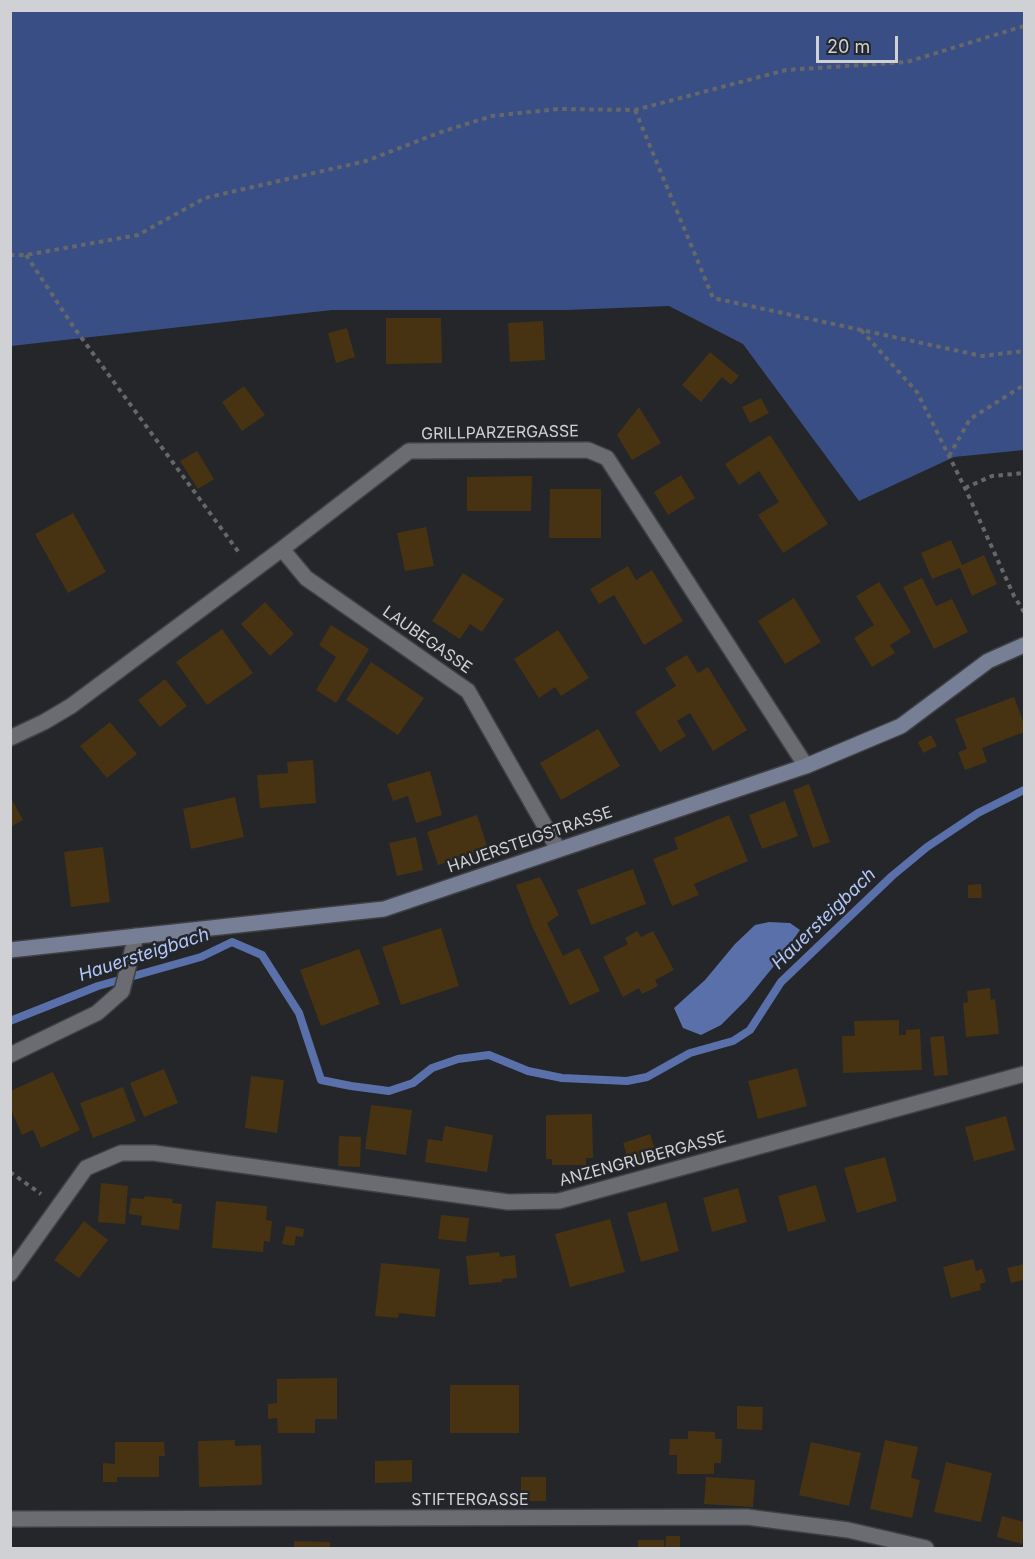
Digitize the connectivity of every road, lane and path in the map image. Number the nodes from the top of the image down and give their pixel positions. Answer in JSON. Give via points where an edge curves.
{"nodes":[{"id":1,"x":1024,"y":26,"type":"edge"},
{"id":2,"x":635,"y":110,"type":"junction"},
{"id":3,"x":10,"y":255,"type":"edge"},
{"id":4,"x":26,"y":255,"type":"junction"},
{"id":5,"x":861,"y":330,"type":"junction"},
{"id":6,"x":1024,"y":351,"type":"edge"},
{"id":7,"x":1024,"y":385,"type":"edge"},
{"id":8,"x":949,"y":457,"type":"junction"},
{"id":9,"x":1024,"y":473,"type":"edge"},
{"id":10,"x":965,"y":488,"type":"junction"},
{"id":11,"x":282,"y":549,"type":"junction"},
{"id":12,"x":252,"y":571,"type":"junction"},
{"id":13,"x":1024,"y":612,"type":"edge"},
{"id":14,"x":1024,"y":645,"type":"edge"},
{"id":15,"x":10,"y":738,"type":"edge"},
{"id":16,"x":806,"y":766,"type":"junction"},
{"id":17,"x":558,"y":849,"type":"junction"},
{"id":18,"x":134,"y":944,"type":"junction"},
{"id":19,"x":10,"y":950,"type":"edge"},
{"id":20,"x":10,"y":1055,"type":"edge"},
{"id":21,"x":1024,"y":1074,"type":"edge"},
{"id":22,"x":10,"y":1172,"type":"edge"},
{"id":23,"x":59,"y":1207,"type":"junction"},
{"id":24,"x":10,"y":1274,"type":"edge"},
{"id":25,"x":10,"y":1519,"type":"edge"},
{"id":26,"x":926,"y":1548,"type":"edge"}],
"edges":[{"from":1,"to":2,"type":"path","via":[[907,62],[786,70]]},
{"from":2,"to":4,"type":"path","via":[[558,109],[492,116],[366,161],[205,198],[138,234]]},
{"from":2,"to":5,"type":"path","via":[[713,298]]},
{"from":3,"to":4,"type":"path"},
{"from":4,"to":12,"type":"path","via":[[75,329]]},
{"from":5,"to":6,"type":"path","via":[[982,356]]},
{"from":5,"to":8,"type":"path","via":[[917,392]]},
{"from":7,"to":8,"type":"path","via":[[970,419]]},
{"from":8,"to":10,"type":"path"},
{"from":9,"to":10,"type":"path","via":[[992,476]]},
{"from":10,"to":13,"type":"path"},
{"from":11,"to":12,"type":"street","name":"GRILLPARZERGASSE"},
{"from":11,"to":16,"type":"street","name":"GRILLPARZERGASSE","via":[[409,452],[588,450],[607,458]]},
{"from":11,"to":17,"type":"street","name":"LAUBEGASSE","via":[[306,578],[468,691]]},
{"from":12,"to":15,"type":"street","name":"GRILLPARZERGASSE","via":[[71,706]]},
{"from":14,"to":16,"type":"street","name":"HAUERSTEIGSTRASSE","via":[[988,661],[901,726]]},
{"from":16,"to":17,"type":"street","name":"HAUERSTEIGSTRASSE"},
{"from":17,"to":18,"type":"street","name":"HAUERSTEIGSTRASSE","via":[[384,909]]},
{"from":18,"to":19,"type":"street","name":"HAUERSTEIGSTRASSE"},
{"from":18,"to":20,"type":"street","via":[[122,991],[97,1013]]},
{"from":21,"to":23,"type":"street","name":"ANZENGRUBERGASSE","via":[[559,1201],[508,1202],[154,1153],[122,1153],[86,1168]]},
{"from":22,"to":23,"type":"path"},
{"from":23,"to":24,"type":"street"},
{"from":25,"to":26,"type":"street","name":"STIFTERGASSE","via":[[747,1517],[848,1530]]}]}
